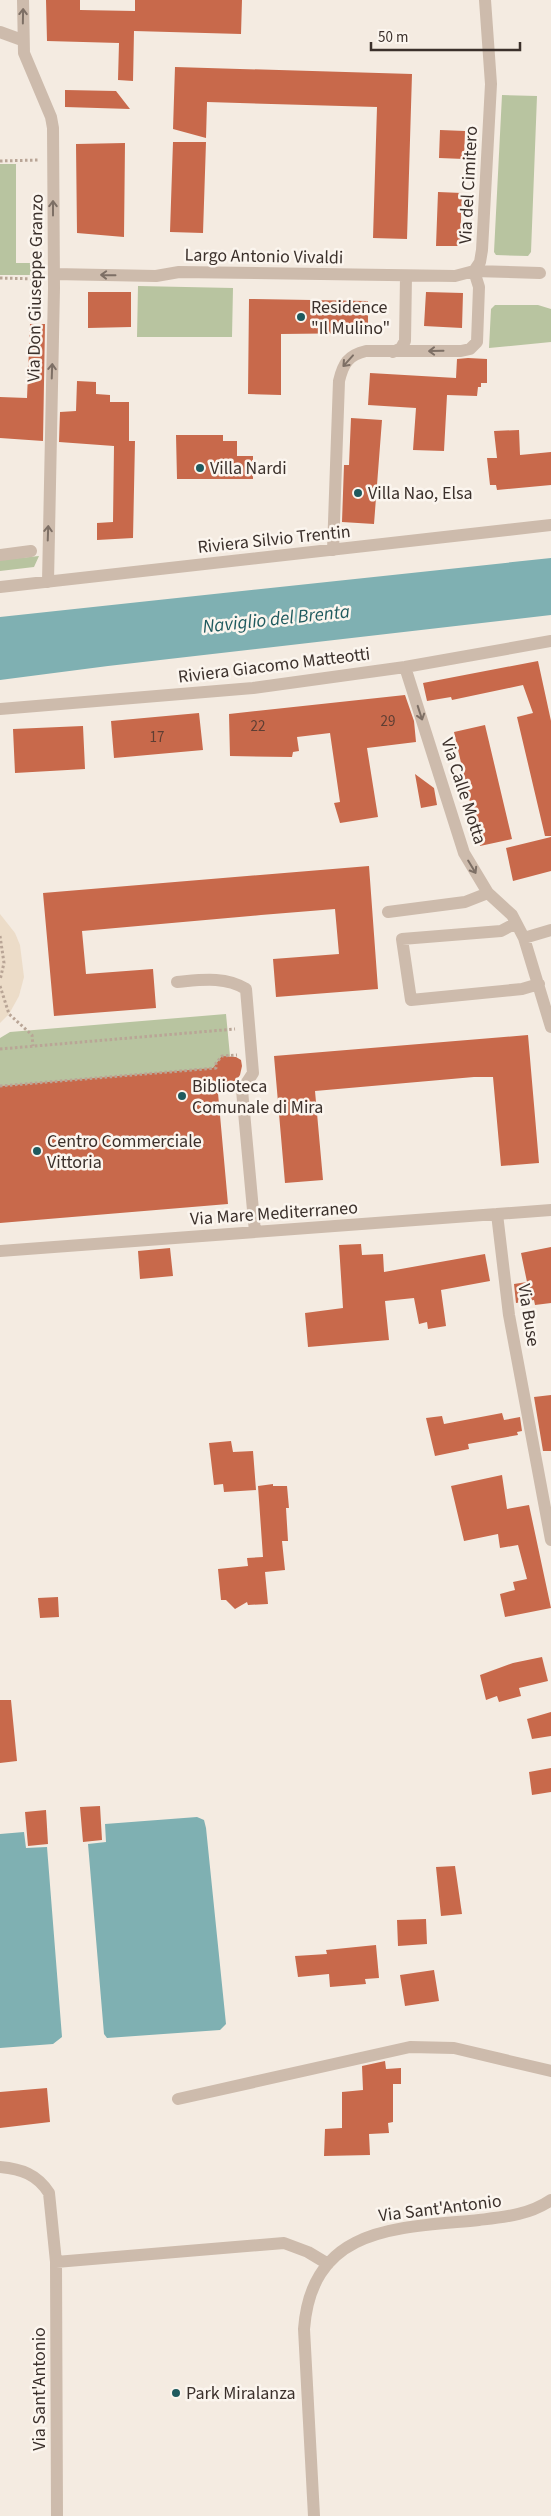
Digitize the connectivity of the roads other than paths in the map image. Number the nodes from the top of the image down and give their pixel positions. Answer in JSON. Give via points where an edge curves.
{"nodes":[{"id":1,"x":23,"y":0,"type":"edge"},
{"id":2,"x":485,"y":0,"type":"edge"},
{"id":3,"x":0,"y":32,"type":"edge"},
{"id":4,"x":22,"y":40,"type":"junction"},
{"id":5,"x":474,"y":271,"type":"junction"},
{"id":6,"x":540,"y":273,"type":"dead end"},
{"id":7,"x":48,"y":276,"type":"junction"},
{"id":8,"x":406,"y":276,"type":"junction"},
{"id":9,"x":393,"y":352,"type":"junction"},
{"id":10,"x":551,"y":525,"type":"edge"},
{"id":11,"x":333,"y":550,"type":"junction"},
{"id":12,"x":31,"y":551,"type":"dead end"},
{"id":13,"x":0,"y":555,"type":"edge"},
{"id":14,"x":48,"y":582,"type":"junction"},
{"id":15,"x":0,"y":587,"type":"edge"},
{"id":16,"x":551,"y":641,"type":"edge"},
{"id":17,"x":405,"y":667,"type":"junction"},
{"id":18,"x":0,"y":709,"type":"edge"},
{"id":19,"x":488,"y":893,"type":"junction"},
{"id":20,"x":388,"y":912,"type":"dead end"},
{"id":21,"x":516,"y":923,"type":"junction"},
{"id":22,"x":551,"y":930,"type":"edge"},
{"id":23,"x":524,"y":938,"type":"junction"},
{"id":24,"x":177,"y":982,"type":"dead end"},
{"id":25,"x":539,"y":984,"type":"junction"},
{"id":26,"x":551,"y":1027,"type":"edge"},
{"id":27,"x":551,"y":1210,"type":"edge"},
{"id":28,"x":498,"y":1214,"type":"junction"},
{"id":29,"x":255,"y":1232,"type":"junction"},
{"id":30,"x":0,"y":1251,"type":"edge"},
{"id":31,"x":551,"y":1540,"type":"edge"},
{"id":32,"x":551,"y":2071,"type":"edge"},
{"id":33,"x":178,"y":2100,"type":"dead end"},
{"id":34,"x":0,"y":2167,"type":"edge"},
{"id":35,"x":551,"y":2200,"type":"edge"},
{"id":36,"x":56,"y":2262,"type":"junction"},
{"id":37,"x":328,"y":2264,"type":"junction"},
{"id":38,"x":57,"y":2516,"type":"edge"},
{"id":39,"x":314,"y":2516,"type":"edge"}],
"edges":[{"from":4,"to":1,"type":"street","name":"Via Don Giuseppe Granzo","one_way":true},
{"from":2,"to":5,"type":"street","name":"Via del Cimitero","via":[[490,94],[482,250]]},
{"from":3,"to":4,"type":"street"},
{"from":7,"to":4,"type":"street","name":"Via Don Giuseppe Granzo","one_way":true,"via":[[53,128]]},
{"from":5,"to":6,"type":"street","name":"Largo Antonio Vivaldi"},
{"from":5,"to":8,"type":"street","name":"Largo Antonio Vivaldi","via":[[456,276]]},
{"from":5,"to":9,"type":"street","one_way":true,"via":[[480,287],[477,342],[470,349],[461,351]]},
{"from":8,"to":7,"type":"street","name":"Largo Antonio Vivaldi","one_way":true,"via":[[179,272],[156,276]]},
{"from":14,"to":7,"type":"street","name":"Via Don Giuseppe Granzo","one_way":true},
{"from":8,"to":9,"type":"street","via":[[405,341]]},
{"from":9,"to":11,"type":"street","one_way":true,"via":[[356,353],[343,366],[339,380]]},
{"from":10,"to":11,"type":"street","name":"Riviera Silvio Trentin"},
{"from":11,"to":14,"type":"street","name":"Riviera Silvio Trentin"},
{"from":12,"to":13,"type":"street"},
{"from":14,"to":15,"type":"street","name":"Riviera Silvio Trentin"},
{"from":16,"to":17,"type":"street","name":"Riviera Giacomo Matteotti"},
{"from":17,"to":18,"type":"street","name":"Riviera Giacomo Matteotti","via":[[253,688]]},
{"from":17,"to":19,"type":"street","name":"Via Calle Motta","one_way":true,"via":[[464,853]]},
{"from":19,"to":20,"type":"street","via":[[465,902]]},
{"from":19,"to":21,"type":"street","name":"Via Calle Motta"},
{"from":21,"to":23,"type":"street","name":"Via Calle Motta"},
{"from":21,"to":25,"type":"street","via":[[501,931],[402,939],[411,1000],[522,989]]},
{"from":22,"to":23,"type":"street"},
{"from":23,"to":25,"type":"street","name":"Via Calle Motta"},
{"from":24,"to":29,"type":"street","via":[[233,982],[246,989],[253,1073],[242,1090]]},
{"from":25,"to":26,"type":"street","name":"Via Calle Motta"},
{"from":27,"to":28,"type":"street","name":"Via Mare Mediterraneo"},
{"from":28,"to":29,"type":"street","name":"Via Mare Mediterraneo"},
{"from":28,"to":31,"type":"street","name":"Via Buse","via":[[509,1315]]},
{"from":29,"to":30,"type":"street","name":"Via Mare Mediterraneo"},
{"from":32,"to":33,"type":"street","via":[[454,2048],[410,2047]]},
{"from":34,"to":36,"type":"street","name":"Via Sant'Antonio","via":[[29,2173],[49,2193]]},
{"from":35,"to":37,"type":"street","name":"Via Sant'Antonio","via":[[534,2210],[508,2217],[375,2233],[350,2245]]},
{"from":36,"to":37,"type":"street","via":[[284,2243]]},
{"from":36,"to":38,"type":"street","name":"Via Sant'Antonio"},
{"from":37,"to":39,"type":"street","name":"Via Sant'Antonio","via":[[311,2294],[304,2329]]}]}
